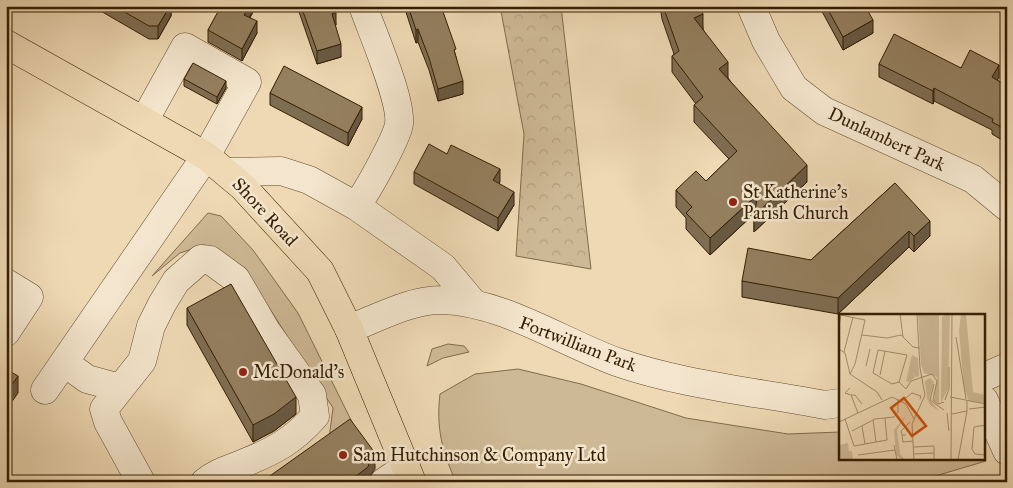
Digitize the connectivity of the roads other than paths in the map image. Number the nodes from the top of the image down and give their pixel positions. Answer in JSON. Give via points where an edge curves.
{"nodes":[{"id":1,"x":363,"y":6,"type":"edge"},
{"id":2,"x":751,"y":6,"type":"edge"},
{"id":3,"x":6,"y":44,"type":"edge"},
{"id":4,"x":144,"y":121,"type":"junction"},
{"id":5,"x":206,"y":156,"type":"junction"},
{"id":6,"x":227,"y":172,"type":"junction"},
{"id":7,"x":356,"y":206,"type":"junction"},
{"id":8,"x":1007,"y":207,"type":"edge"},
{"id":9,"x":6,"y":283,"type":"edge"},
{"id":10,"x":474,"y":304,"type":"junction"},
{"id":11,"x":350,"y":329,"type":"junction"},
{"id":12,"x":6,"y":332,"type":"edge"},
{"id":13,"x":64,"y":363,"type":"junction"},
{"id":14,"x":1007,"y":367,"type":"edge"},
{"id":15,"x":986,"y":376,"type":"edge"},
{"id":16,"x":87,"y":379,"type":"junction"},
{"id":17,"x":120,"y":388,"type":"junction"},
{"id":18,"x":45,"y":390,"type":"dead end"},
{"id":19,"x":839,"y":402,"type":"edge"},
{"id":20,"x":986,"y":404,"type":"edge"},
{"id":21,"x":104,"y":410,"type":"junction"},
{"id":22,"x":1007,"y":451,"type":"edge"},
{"id":23,"x":409,"y":474,"type":"edge"},
{"id":24,"x":141,"y":482,"type":"edge"},
{"id":25,"x":205,"y":482,"type":"edge"},
{"id":26,"x":384,"y":482,"type":"edge"}],
"edges":[{"from":1,"to":7,"type":"street","via":[[397,101],[399,126]]},
{"from":2,"to":8,"type":"street","name":"Dunlambert Park","via":[[766,41],[794,88],[824,111],[974,179]]},
{"from":3,"to":4,"type":"main road","name":"Shore Road"},
{"from":4,"to":5,"type":"main road","name":"Shore Road"},
{"from":4,"to":5,"type":"street","via":[[185,47],[234,74],[247,82]]},
{"from":5,"to":6,"type":"main road","name":"Shore Road"},
{"from":5,"to":13,"type":"street"},
{"from":6,"to":7,"type":"street","via":[[281,171],[309,180]]},
{"from":6,"to":11,"type":"main road","name":"Shore Road","via":[[320,271]]},
{"from":7,"to":10,"type":"street","via":[[443,267]]},
{"from":9,"to":12,"type":"street","via":[[29,297]]},
{"from":10,"to":11,"type":"street","name":"Fortwilliam Park","via":[[439,300],[403,308]]},
{"from":10,"to":19,"type":"street","name":"Fortwilliam Park","via":[[618,362],[676,378],[825,405]]},
{"from":11,"to":23,"type":"main road","name":"Shore Road"},
{"from":13,"to":16,"type":"street"},
{"from":13,"to":18,"type":"street"},
{"from":14,"to":15,"type":"street"},
{"from":16,"to":17,"type":"street"},
{"from":16,"to":21,"type":"street"},
{"from":17,"to":21,"type":"street"},
{"from":17,"to":25,"type":"street","via":[[142,361],[151,326],[162,304],[191,266],[201,259],[210,260],[236,279],[312,395],[315,416],[284,445],[215,474]]},
{"from":20,"to":22,"type":"street"},
{"from":21,"to":24,"type":"street"},
{"from":23,"to":26,"type":"street"}]}
